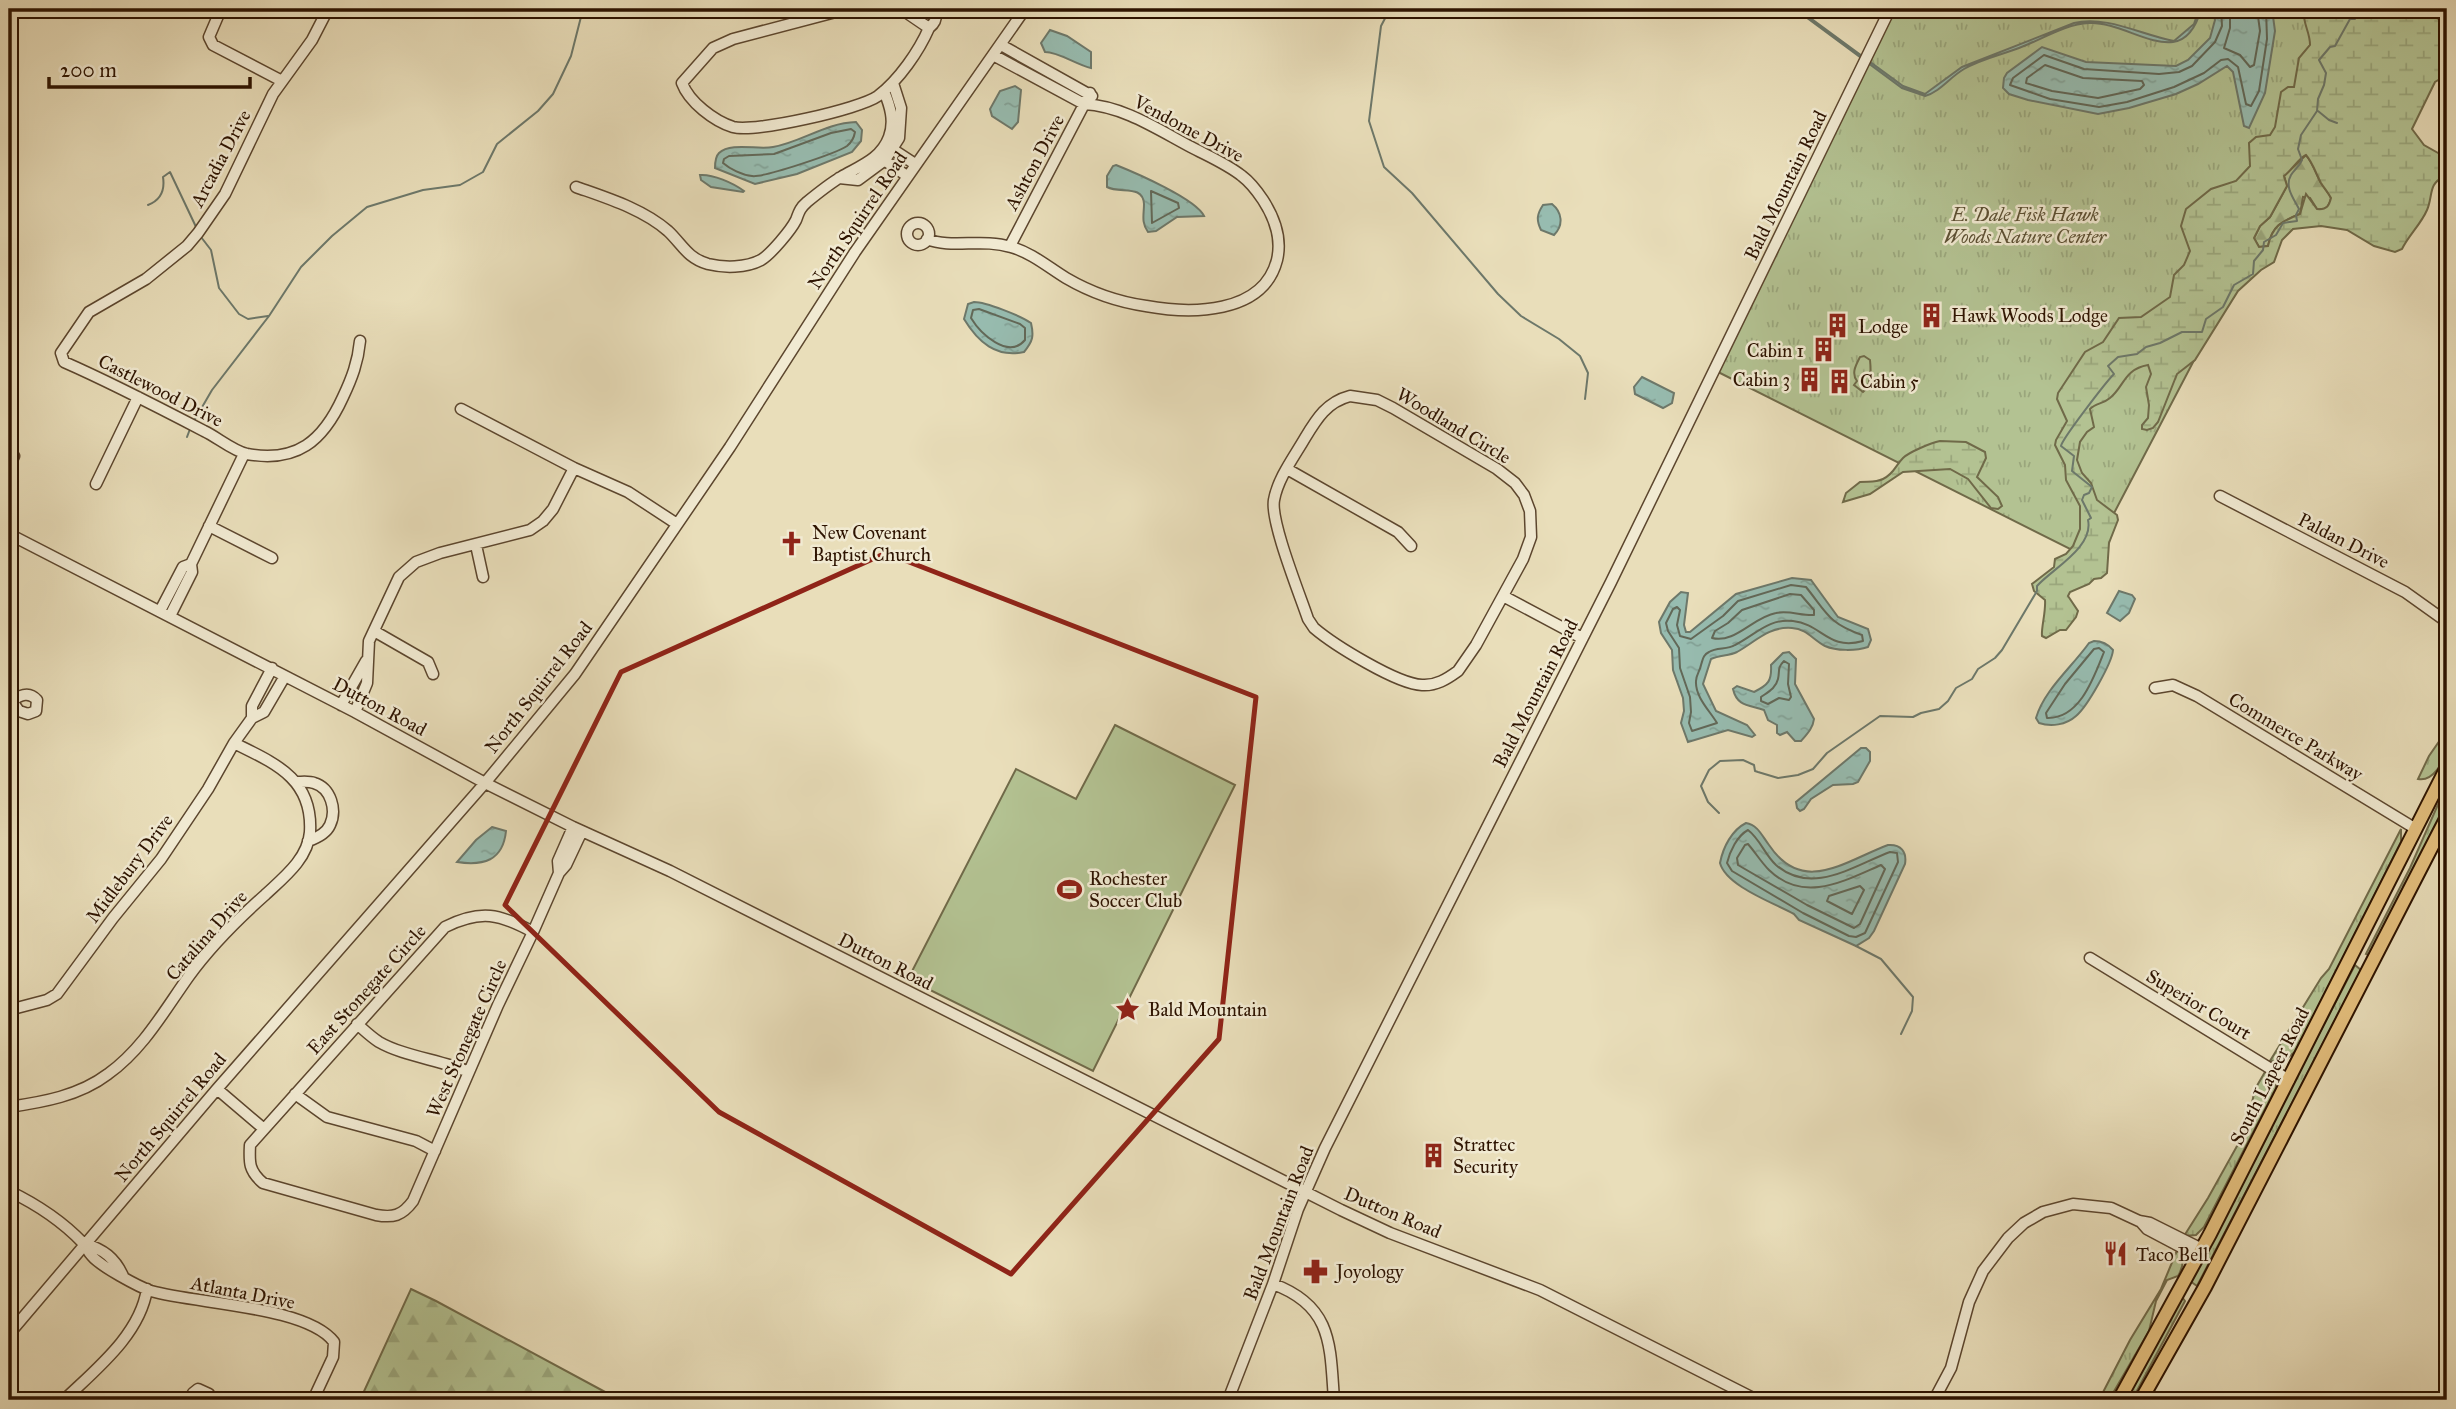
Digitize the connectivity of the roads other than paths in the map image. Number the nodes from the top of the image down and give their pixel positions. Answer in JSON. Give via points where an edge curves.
{"nodes":[{"id":1,"x":221,"y":9,"type":"edge"},
{"id":2,"x":328,"y":9,"type":"edge"},
{"id":3,"x":847,"y":9,"type":"edge"},
{"id":4,"x":894,"y":9,"type":"edge"},
{"id":5,"x":932,"y":9,"type":"edge"},
{"id":6,"x":1025,"y":9,"type":"edge"},
{"id":7,"x":1890,"y":9,"type":"edge"},
{"id":8,"x":917,"y":13,"type":"edge"},
{"id":9,"x":929,"y":28,"type":"junction"},
{"id":10,"x":1000,"y":46,"type":"junction"},
{"id":11,"x":993,"y":55,"type":"junction"},
{"id":12,"x":1046,"y":71,"type":"junction"},
{"id":13,"x":282,"y":81,"type":"junction"},
{"id":14,"x":1041,"y":81,"type":"junction"},
{"id":15,"x":892,"y":83,"type":"junction"},
{"id":16,"x":884,"y":91,"type":"junction"},
{"id":17,"x":1090,"y":93,"type":"junction"},
{"id":18,"x":1084,"y":104,"type":"junction"},
{"id":19,"x":1100,"y":105,"type":"junction"},
{"id":20,"x":889,"y":147,"type":"junction"},
{"id":21,"x":882,"y":158,"type":"junction"},
{"id":22,"x":915,"y":164,"type":"junction"},
{"id":23,"x":907,"y":176,"type":"junction"},
{"id":24,"x":576,"y":187,"type":"dead end"},
{"id":25,"x":927,"y":239,"type":"dead end"},
{"id":26,"x":1010,"y":246,"type":"junction"},
{"id":27,"x":360,"y":341,"type":"dead end"},
{"id":28,"x":63,"y":359,"type":"joint"},
{"id":29,"x":138,"y":397,"type":"junction"},
{"id":30,"x":461,"y":409,"type":"dead end"},
{"id":31,"x":244,"y":454,"type":"junction"},
{"id":32,"x":573,"y":468,"type":"junction"},
{"id":33,"x":1287,"y":469,"type":"junction"},
{"id":34,"x":96,"y":484,"type":"dead end"},
{"id":35,"x":2220,"y":496,"type":"dead end"},
{"id":36,"x":677,"y":524,"type":"junction"},
{"id":37,"x":209,"y":526,"type":"junction"},
{"id":38,"x":9,"y":534,"type":"edge"},
{"id":39,"x":476,"y":545,"type":"junction"},
{"id":40,"x":1411,"y":545,"type":"dead end"},
{"id":41,"x":272,"y":558,"type":"dead end"},
{"id":42,"x":191,"y":564,"type":"junction"},
{"id":43,"x":483,"y":577,"type":"dead end"},
{"id":44,"x":1503,"y":596,"type":"junction"},
{"id":45,"x":160,"y":611,"type":"junction"},
{"id":46,"x":170,"y":616,"type":"junction"},
{"id":47,"x":2447,"y":622,"type":"edge"},
{"id":48,"x":374,"y":631,"type":"junction"},
{"id":49,"x":1582,"y":638,"type":"junction"},
{"id":50,"x":367,"y":661,"type":"junction"},
{"id":51,"x":272,"y":668,"type":"junction"},
{"id":52,"x":433,"y":674,"type":"dead end"},
{"id":53,"x":285,"y":676,"type":"junction"},
{"id":54,"x":2155,"y":688,"type":"dead end"},
{"id":55,"x":341,"y":705,"type":"junction"},
{"id":56,"x":355,"y":712,"type":"junction"},
{"id":57,"x":253,"y":718,"type":"junction"},
{"id":58,"x":234,"y":743,"type":"junction"},
{"id":59,"x":2447,"y":767,"type":"edge"},
{"id":60,"x":297,"y":782,"type":"junction"},
{"id":61,"x":485,"y":783,"type":"junction"},
{"id":62,"x":2447,"y":817,"type":"edge"},
{"id":63,"x":577,"y":829,"type":"junction"},
{"id":64,"x":2416,"y":829,"type":"junction"},
{"id":65,"x":308,"y":841,"type":"junction"},
{"id":66,"x":533,"y":932,"type":"junction"},
{"id":67,"x":2356,"y":951,"type":"junction"},
{"id":68,"x":2090,"y":958,"type":"dead end"},
{"id":69,"x":2371,"y":966,"type":"junction"},
{"id":70,"x":9,"y":1010,"type":"edge"},
{"id":71,"x":358,"y":1024,"type":"junction"},
{"id":72,"x":469,"y":1072,"type":"junction"},
{"id":73,"x":2289,"y":1080,"type":"junction"},
{"id":74,"x":217,"y":1089,"type":"junction"},
{"id":75,"x":295,"y":1094,"type":"junction"},
{"id":76,"x":9,"y":1107,"type":"edge"},
{"id":77,"x":264,"y":1129,"type":"junction"},
{"id":78,"x":435,"y":1151,"type":"junction"},
{"id":79,"x":9,"y":1191,"type":"edge"},
{"id":80,"x":1305,"y":1191,"type":"junction"},
{"id":81,"x":400,"y":1215,"type":"joint"},
{"id":82,"x":85,"y":1244,"type":"junction"},
{"id":83,"x":2200,"y":1252,"type":"junction"},
{"id":84,"x":1273,"y":1284,"type":"junction"},
{"id":85,"x":2182,"y":1286,"type":"junction"},
{"id":86,"x":147,"y":1289,"type":"junction"},
{"id":87,"x":2193,"y":1305,"type":"junction"},
{"id":88,"x":9,"y":1334,"type":"edge"},
{"id":89,"x":64,"y":1400,"type":"edge"},
{"id":90,"x":190,"y":1400,"type":"edge"},
{"id":91,"x":212,"y":1400,"type":"edge"},
{"id":92,"x":313,"y":1400,"type":"edge"},
{"id":93,"x":1228,"y":1400,"type":"edge"},
{"id":94,"x":1334,"y":1400,"type":"edge"},
{"id":95,"x":1757,"y":1400,"type":"edge"},
{"id":96,"x":1934,"y":1400,"type":"edge"},
{"id":97,"x":2119,"y":1400,"type":"edge"},
{"id":98,"x":2141,"y":1400,"type":"edge"}],
"edges":[{"from":1,"to":13,"type":"street","via":[[209,41]]},
{"from":2,"to":13,"type":"street","name":"Arcadia Drive"},
{"from":3,"to":16,"type":"street","via":[[713,48],[687,75],[682,83],[685,91],[718,120],[752,129],[851,106]]},
{"from":4,"to":8,"type":"street"},
{"from":5,"to":9,"type":"street","via":[[936,18]]},
{"from":6,"to":10,"type":"street","name":"North Squirrel Road"},
{"from":7,"to":49,"type":"street","name":"Bald Mountain Road"},
{"from":8,"to":9,"type":"street"},
{"from":9,"to":15,"type":"street"},
{"from":10,"to":11,"type":"street","name":"North Squirrel Road"},
{"from":10,"to":12,"type":"street"},
{"from":11,"to":14,"type":"street","name":"Vendome Drive"},
{"from":11,"to":22,"type":"street","name":"North Squirrel Road"},
{"from":12,"to":14,"type":"street"},
{"from":12,"to":17,"type":"street"},
{"from":13,"to":28,"type":"street","name":"Arcadia Drive","via":[[225,194],[198,233],[146,278],[89,312],[61,353]]},
{"from":14,"to":18,"type":"street","name":"Vendome Drive"},
{"from":15,"to":16,"type":"street"},
{"from":15,"to":20,"type":"street","via":[[901,108],[899,138]]},
{"from":16,"to":20,"type":"street","via":[[892,110]]},
{"from":17,"to":18,"type":"street","name":"Ashton Drive"},
{"from":17,"to":19,"type":"street"},
{"from":18,"to":19,"type":"street","name":"Vendome Drive"},
{"from":18,"to":26,"type":"street","name":"Ashton Drive"},
{"from":19,"to":26,"type":"street","name":"Vendome Drive","via":[[1129,114],[1249,182],[1264,201],[1278,234],[1278,256],[1271,275],[1254,295],[1236,303],[1163,308],[1103,295]]},
{"from":20,"to":21,"type":"street"},
{"from":20,"to":22,"type":"street"},
{"from":21,"to":23,"type":"street"},
{"from":21,"to":24,"type":"street","via":[[858,180],[839,178],[801,208],[789,231],[768,254],[741,266],[708,264],[685,253],[651,220]]},
{"from":22,"to":23,"type":"street","name":"North Squirrel Road"},
{"from":23,"to":36,"type":"street","name":"North Squirrel Road"},
{"from":25,"to":26,"type":"street","name":"Vendome Drive"},
{"from":27,"to":31,"type":"street","via":[[358,364],[349,385],[316,440],[275,457]]},
{"from":28,"to":29,"type":"street","name":"Castlewood Drive"},
{"from":29,"to":31,"type":"street","name":"Castlewood Drive"},
{"from":29,"to":34,"type":"street"},
{"from":30,"to":32,"type":"street"},
{"from":31,"to":37,"type":"street"},
{"from":32,"to":36,"type":"street","via":[[628,492]]},
{"from":32,"to":39,"type":"street","via":[[543,521],[530,530]]},
{"from":33,"to":40,"type":"street","via":[[1398,532]]},
{"from":33,"to":44,"type":"street","name":"Woodland Circle","via":[[1320,414],[1339,398],[1350,396],[1377,400],[1497,469],[1524,495],[1532,522],[1527,548]]},
{"from":33,"to":44,"type":"street","name":"Woodland Circle","via":[[1274,499],[1275,519],[1308,618],[1323,635],[1390,675],[1421,685],[1458,671]]},
{"from":35,"to":47,"type":"street","name":"Paldan Drive","via":[[2404,592]]},
{"from":36,"to":61,"type":"street","name":"North Squirrel Road","via":[[575,674]]},
{"from":37,"to":41,"type":"street"},
{"from":37,"to":42,"type":"street"},
{"from":38,"to":45,"type":"street","name":"Dutton Road"},
{"from":39,"to":43,"type":"street"},
{"from":39,"to":48,"type":"street","via":[[416,562],[399,578]]},
{"from":42,"to":45,"type":"street","via":[[183,567]]},
{"from":42,"to":46,"type":"street","via":[[192,572]]},
{"from":44,"to":49,"type":"street"},
{"from":45,"to":46,"type":"street","name":"Dutton Road"},
{"from":46,"to":51,"type":"street","name":"Dutton Road"},
{"from":48,"to":50,"type":"street"},
{"from":48,"to":52,"type":"street","via":[[428,662]]},
{"from":49,"to":80,"type":"street","name":"Bald Mountain Road"},
{"from":50,"to":55,"type":"street"},
{"from":50,"to":56,"type":"street","via":[[366,682]]},
{"from":51,"to":53,"type":"street","name":"Dutton Road"},
{"from":51,"to":57,"type":"street","name":"Midlebury Drive","via":[[252,706]]},
{"from":53,"to":55,"type":"street","name":"Dutton Road"},
{"from":53,"to":57,"type":"street","name":"Midlebury Drive","via":[[264,712]]},
{"from":54,"to":64,"type":"street","name":"Commerce Parkway","via":[[2173,685],[2197,696]]},
{"from":55,"to":56,"type":"street","name":"Dutton Road"},
{"from":56,"to":61,"type":"street","name":"Dutton Road"},
{"from":57,"to":58,"type":"street","name":"Midlebury Drive"},
{"from":58,"to":60,"type":"street","via":[[280,765]]},
{"from":58,"to":70,"type":"street","name":"Midlebury Drive","via":[[161,859],[57,994]]},
{"from":59,"to":64,"type":"main road","name":"South Lapeer Road"},
{"from":60,"to":65,"type":"street","via":[[308,809]]},
{"from":60,"to":65,"type":"street","via":[[322,787],[334,812],[330,827]]},
{"from":61,"to":63,"type":"street","name":"Dutton Road"},
{"from":61,"to":74,"type":"street","name":"North Squirrel Road"},
{"from":62,"to":69,"type":"main road","name":"South Lapeer Road"},
{"from":63,"to":66,"type":"street","name":"West Stonegate Circle","via":[[566,865]]},
{"from":63,"to":80,"type":"street","name":"Dutton Road","via":[[670,871]]},
{"from":64,"to":67,"type":"main road","name":"South Lapeer Road"},
{"from":65,"to":76,"type":"street","name":"Catalina Drive","via":[[293,869],[191,974],[131,1055],[79,1091]]},
{"from":66,"to":71,"type":"street","name":"East Stonegate Circle","via":[[500,916],[485,915],[445,927]]},
{"from":66,"to":72,"type":"street","name":"West Stonegate Circle"},
{"from":67,"to":69,"type":"main road","via":[[2360,961]]},
{"from":67,"to":73,"type":"main road","name":"South Lapeer Road"},
{"from":68,"to":73,"type":"street","name":"Superior Court"},
{"from":69,"to":87,"type":"main road","name":"South Lapeer Road"},
{"from":71,"to":72,"type":"street","via":[[389,1047]]},
{"from":71,"to":75,"type":"street","name":"East Stonegate Circle"},
{"from":72,"to":78,"type":"street","name":"West Stonegate Circle"},
{"from":73,"to":83,"type":"main road","name":"South Lapeer Road"},
{"from":74,"to":77,"type":"street"},
{"from":74,"to":82,"type":"street","name":"North Squirrel Road"},
{"from":75,"to":77,"type":"street","name":"East Stonegate Circle"},
{"from":75,"to":78,"type":"street","via":[[327,1117],[416,1140]]},
{"from":77,"to":81,"type":"street","name":"East Stonegate Circle","via":[[250,1145],[249,1167],[263,1183],[376,1215]]},
{"from":78,"to":81,"type":"street","name":"West Stonegate Circle","via":[[413,1201]]},
{"from":79,"to":82,"type":"street","name":"Atlanta Drive","via":[[35,1203]]},
{"from":80,"to":84,"type":"street","name":"Bald Mountain Road"},
{"from":80,"to":95,"type":"street","name":"Dutton Road","via":[[1390,1233],[1532,1287]]},
{"from":82,"to":86,"type":"street","name":"Atlanta Drive","via":[[100,1249],[122,1276]]},
{"from":82,"to":88,"type":"street","name":"North Squirrel Road"},
{"from":83,"to":85,"type":"main road","name":"South Lapeer Road"},
{"from":83,"to":96,"type":"street","via":[[2150,1223],[2111,1208],[2080,1204],[2049,1210],[2024,1223],[1978,1280],[1955,1359]]},
{"from":84,"to":93,"type":"street","name":"Bald Mountain Road"},
{"from":84,"to":94,"type":"street","via":[[1300,1298],[1324,1327],[1332,1359]]},
{"from":85,"to":87,"type":"main road","via":[[2191,1292]]},
{"from":85,"to":97,"type":"main road","name":"South Lapeer Road"},
{"from":86,"to":89,"type":"street","via":[[135,1323]]},
{"from":86,"to":92,"type":"street","name":"Atlanta Drive","via":[[276,1313],[327,1332],[334,1342],[333,1357]]},
{"from":87,"to":98,"type":"main road","name":"South Lapeer Road"},
{"from":90,"to":91,"type":"street","via":[[198,1389]]}]}
